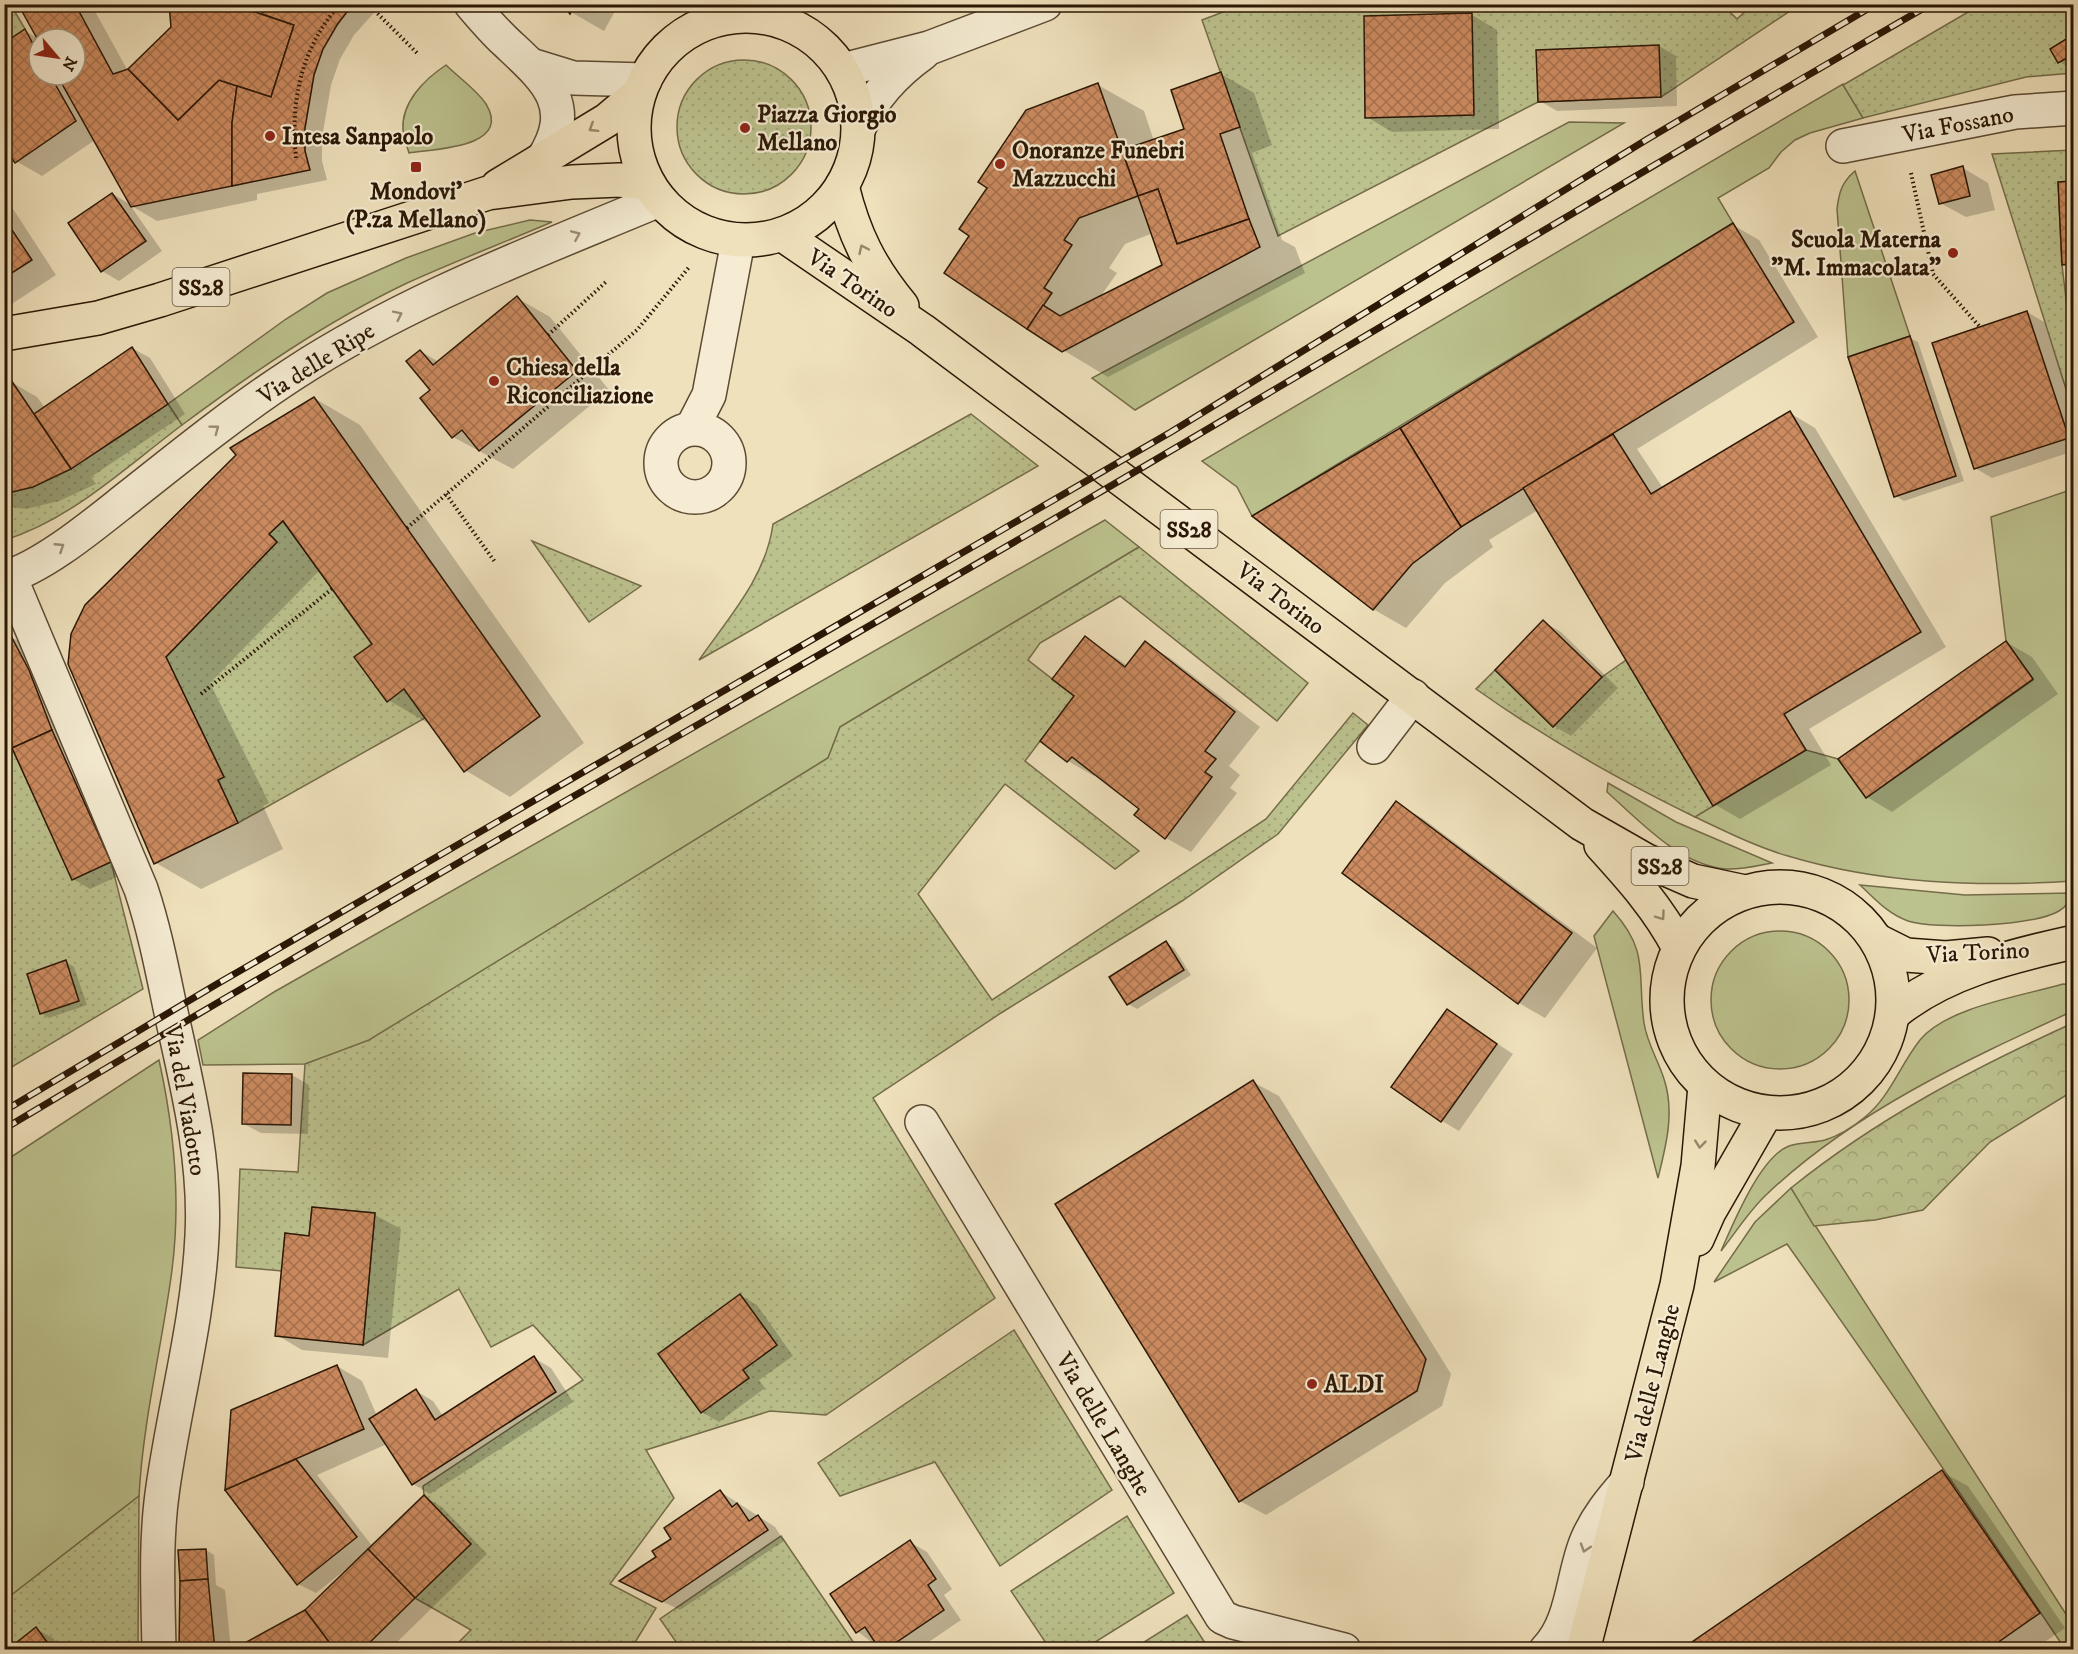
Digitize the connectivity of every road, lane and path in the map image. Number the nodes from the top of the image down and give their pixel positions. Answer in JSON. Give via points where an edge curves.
{"nodes":[{"id":1,"x":340,"y":4,"type":"edge"},
{"id":2,"x":368,"y":4,"type":"edge"},
{"id":3,"x":471,"y":4,"type":"edge"},
{"id":4,"x":808,"y":4,"type":"edge"},
{"id":5,"x":1045,"y":4,"type":"edge"},
{"id":6,"x":738,"y":10,"type":"edge"},
{"id":7,"x":818,"y":41,"type":"junction"},
{"id":8,"x":929,"y":48,"type":"junction"},
{"id":9,"x":417,"y":53,"type":"dead end"},
{"id":10,"x":534,"y":66,"type":"junction"},
{"id":11,"x":843,"y":70,"type":"junction"},
{"id":12,"x":642,"y":86,"type":"junction"},
{"id":13,"x":2073,"y":108,"type":"edge"},
{"id":14,"x":859,"y":128,"type":"junction"},
{"id":15,"x":1903,"y":134,"type":"junction"},
{"id":16,"x":1843,"y":146,"type":"dead end"},
{"id":17,"x":296,"y":158,"type":"dead end"},
{"id":18,"x":543,"y":159,"type":"junction"},
{"id":19,"x":842,"y":186,"type":"junction"},
{"id":20,"x":653,"y":192,"type":"junction"},
{"id":21,"x":488,"y":193,"type":"junction"},
{"id":22,"x":783,"y":235,"type":"junction"},
{"id":23,"x":726,"y":238,"type":"junction"},
{"id":24,"x":607,"y":280,"type":"dead end"},
{"id":25,"x":1980,"y":327,"type":"dead end"},
{"id":26,"x":922,"y":330,"type":"junction"},
{"id":27,"x":4,"y":334,"type":"edge"},
{"id":28,"x":548,"y":335,"type":"dead end"},
{"id":29,"x":704,"y":431,"type":"dead end"},
{"id":30,"x":446,"y":494,"type":"junction"},
{"id":31,"x":407,"y":528,"type":"dead end"},
{"id":32,"x":495,"y":562,"type":"dead end"},
{"id":33,"x":7,"y":578,"type":"edge"},
{"id":34,"x":332,"y":589,"type":"dead end"},
{"id":35,"x":201,"y":694,"type":"dead end"},
{"id":36,"x":1413,"y":696,"type":"junction"},
{"id":37,"x":1374,"y":747,"type":"dead end"},
{"id":38,"x":1582,"y":824,"type":"junction"},
{"id":39,"x":1745,"y":892,"type":"junction"},
{"id":40,"x":1878,"y":941,"type":"junction"},
{"id":41,"x":2060,"y":945,"type":"edge"},
{"id":42,"x":1679,"y":948,"type":"junction"},
{"id":43,"x":1894,"y":1013,"type":"junction"},
{"id":44,"x":1706,"y":1086,"type":"junction"},
{"id":45,"x":1766,"y":1113,"type":"junction"},
{"id":46,"x":922,"y":1122,"type":"dead end"},
{"id":47,"x":1677,"y":1285,"type":"junction"},
{"id":48,"x":1627,"y":1482,"type":"junction"},
{"id":49,"x":159,"y":1650,"type":"edge"},
{"id":50,"x":1344,"y":1650,"type":"edge"},
{"id":51,"x":1546,"y":1650,"type":"edge"},
{"id":52,"x":1583,"y":1650,"type":"edge"}],
"edges":[{"from":1,"to":17,"type":"path","via":[[321,29],[301,76],[292,120]]},
{"from":2,"to":9,"type":"path"},
{"from":3,"to":10,"type":"street"},
{"from":4,"to":7,"type":"main road"},
{"from":5,"to":8,"type":"street"},
{"from":6,"to":7,"type":"main road","via":[[782,22]]},
{"from":6,"to":12,"type":"main road","via":[[676,40],[658,59]]},
{"from":7,"to":11,"type":"main road"},
{"from":8,"to":11,"type":"street"},
{"from":8,"to":14,"type":"street","via":[[891,79]]},
{"from":10,"to":12,"type":"street","via":[[573,78]]},
{"from":10,"to":18,"type":"street","via":[[548,85],[558,115],[551,147]]},
{"from":11,"to":14,"type":"main road","via":[[855,98]]},
{"from":12,"to":18,"type":"main road","number":"SS28","one_way":true,"via":[[607,120]]},
{"from":12,"to":20,"type":"main road","via":[[633,124],[635,144]]},
{"from":13,"to":15,"type":"street","name":"Via Fossano","via":[[2015,112]]},
{"from":14,"to":19,"type":"main road","via":[[851,170]]},
{"from":15,"to":16,"type":"street","name":"Via Fossano"},
{"from":15,"to":25,"type":"path","via":[[1934,274]]},
{"from":18,"to":21,"type":"main road","number":"SS28"},
{"from":19,"to":22,"type":"main road","via":[[817,216]]},
{"from":26,"to":19,"type":"main road","name":"Via Torino","number":"SS28","one_way":true,"via":[[867,257],[851,222]]},
{"from":20,"to":21,"type":"main road","number":"SS28","via":[[619,180]]},
{"from":20,"to":23,"type":"main road","via":[[694,229]]},
{"from":33,"to":20,"type":"street","name":"Via delle Ripe","one_way":true,"via":[[97,522],[241,410],[328,352]]},
{"from":21,"to":27,"type":"main road","number":"SS28","via":[[160,300],[98,318]]},
{"from":22,"to":23,"type":"main road"},
{"from":22,"to":26,"type":"main road","name":"Via Torino","number":"SS28"},
{"from":23,"to":29,"type":"street"},
{"from":23,"to":30,"type":"path","via":[[637,330]]},
{"from":24,"to":28,"type":"path"},
{"from":26,"to":36,"type":"main road","name":"Via Torino","number":"SS28"},
{"from":30,"to":31,"type":"path"},
{"from":30,"to":32,"type":"path"},
{"from":33,"to":49,"type":"street","name":"Via del Viadotto","via":[[141,889],[151,919],[198,1146],[201,1253],[197,1301],[159,1520]]},
{"from":34,"to":35,"type":"path"},
{"from":36,"to":37,"type":"street"},
{"from":36,"to":38,"type":"main road","name":"Via Torino","number":"SS28"},
{"from":38,"to":39,"type":"main road","name":"Via Torino","number":"SS28","via":[[1646,860],[1694,881]]},
{"from":38,"to":42,"type":"main road","name":"Via Torino","number":"SS28","one_way":true,"via":[[1638,885],[1666,922]]},
{"from":39,"to":40,"type":"main road","name":"Via Torino","via":[[1782,886],[1820,893],[1853,912]]},
{"from":39,"to":42,"type":"main road","name":"Via Torino","via":[[1718,905],[1696,924]]},
{"from":40,"to":41,"type":"main road","name":"Via Torino","via":[[1906,955],[1946,958]]},
{"from":40,"to":43,"type":"main road","name":"Via Torino","via":[[1892,975]]},
{"from":41,"to":43,"type":"main road","name":"Via Torino","via":[[1967,972],[1912,998]]},
{"from":42,"to":44,"type":"main road","name":"Via Torino","via":[[1669,977],[1669,1017],[1686,1064]]},
{"from":43,"to":45,"type":"main road","name":"Via Torino","via":[[1879,1055],[1864,1077],[1836,1100],[1801,1112]]},
{"from":44,"to":45,"type":"main road","name":"Via Torino","via":[[1734,1104]]},
{"from":44,"to":47,"type":"main road","name":"Via delle Langhe","one_way":true,"via":[[1698,1166]]},
{"from":45,"to":47,"type":"main road","name":"Via delle Langhe","via":[[1709,1212]]},
{"from":46,"to":50,"type":"street","name":"Via delle Langhe","via":[[1222,1617]]},
{"from":47,"to":48,"type":"main road","name":"Via delle Langhe"},
{"from":48,"to":51,"type":"street","name":"Via delle Langhe","one_way":true,"via":[[1602,1511],[1587,1542],[1564,1622]]},
{"from":48,"to":52,"type":"main road","name":"Via delle Langhe"}]}
